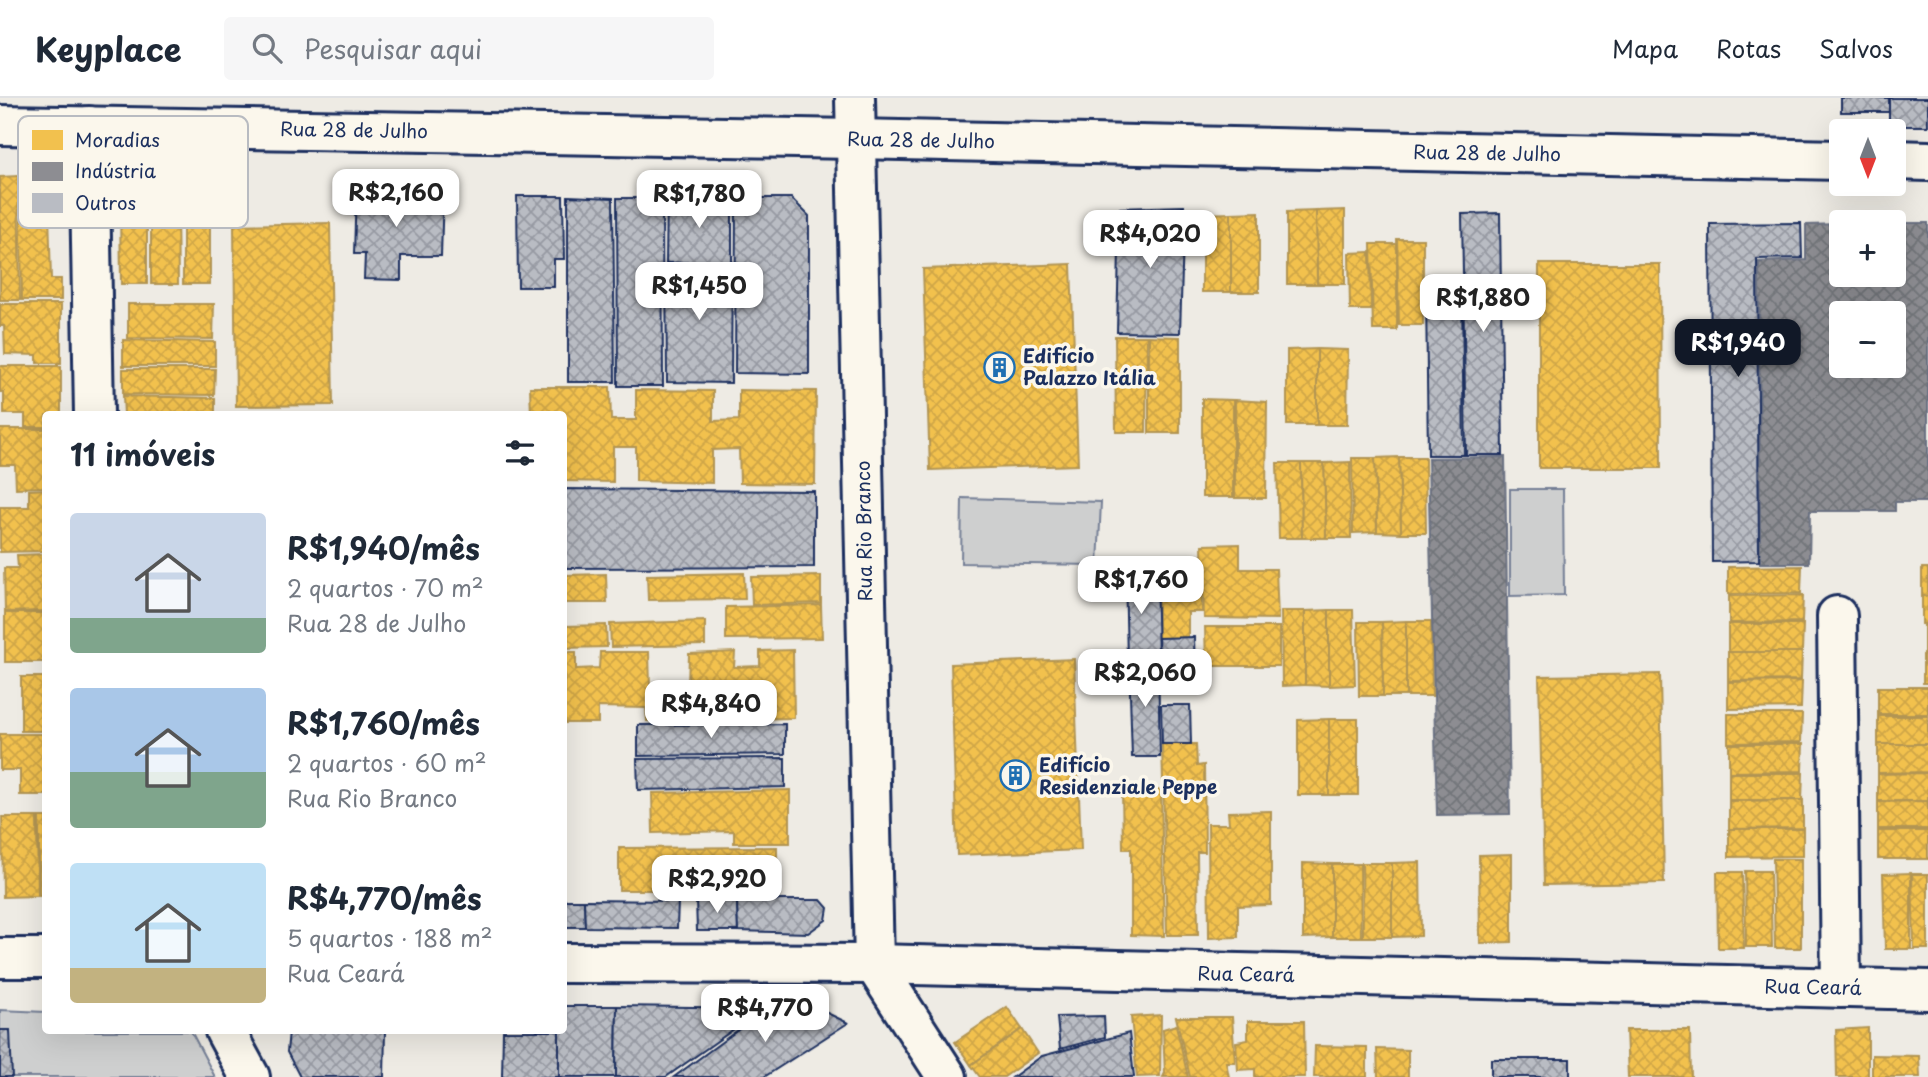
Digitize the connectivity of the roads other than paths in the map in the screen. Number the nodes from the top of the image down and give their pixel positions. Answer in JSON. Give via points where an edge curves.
{"nodes":[{"id":1,"x":855,"y":98,"type":"edge"},
{"id":2,"x":0,"y":125,"type":"edge"},
{"id":3,"x":18,"y":125,"type":"edge"},
{"id":4,"x":248,"y":129,"type":"edge"},
{"id":5,"x":855,"y":139,"type":"junction"},
{"id":6,"x":1829,"y":160,"type":"edge"},
{"id":7,"x":1906,"y":160,"type":"edge"},
{"id":8,"x":1928,"y":161,"type":"edge"},
{"id":9,"x":91,"y":228,"type":"edge"},
{"id":10,"x":94,"y":411,"type":"edge"},
{"id":11,"x":1837,"y":616,"type":"dead end"},
{"id":12,"x":0,"y":958,"type":"edge"},
{"id":13,"x":42,"y":958,"type":"edge"},
{"id":14,"x":567,"y":963,"type":"edge"},
{"id":15,"x":874,"y":964,"type":"junction"},
{"id":16,"x":1841,"y":988,"type":"junction"},
{"id":17,"x":1928,"y":990,"type":"edge"},
{"id":18,"x":227,"y":1034,"type":"edge"},
{"id":19,"x":250,"y":1077,"type":"edge"},
{"id":20,"x":947,"y":1077,"type":"edge"}],
"edges":[{"from":1,"to":5,"type":"street","name":"Rua Rio Branco"},
{"from":2,"to":3,"type":"street","name":"Rua 28 de Julho"},
{"from":4,"to":5,"type":"street","name":"Rua 28 de Julho"},
{"from":5,"to":6,"type":"street","name":"Rua 28 de Julho"},
{"from":5,"to":15,"type":"street","name":"Rua Rio Branco"},
{"from":7,"to":8,"type":"street"},
{"from":9,"to":10,"type":"street"},
{"from":11,"to":16,"type":"street"},
{"from":12,"to":13,"type":"street"},
{"from":14,"to":15,"type":"street","name":"Rua Ceará"},
{"from":15,"to":16,"type":"street","name":"Rua Ceará"},
{"from":15,"to":20,"type":"street"},
{"from":16,"to":17,"type":"street","name":"Rua Ceará"},
{"from":18,"to":19,"type":"street"}]}
